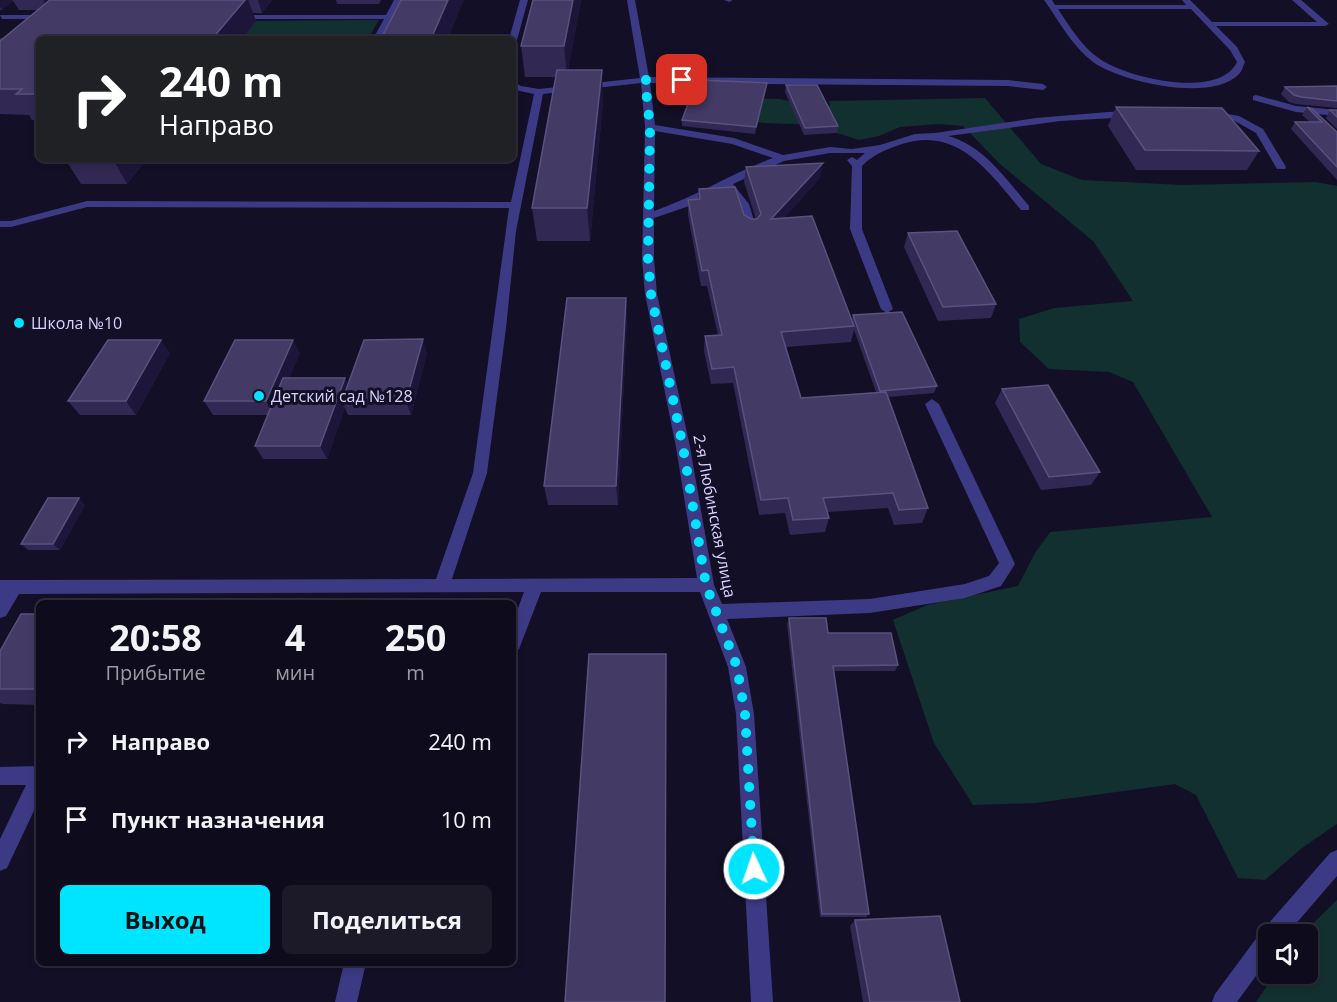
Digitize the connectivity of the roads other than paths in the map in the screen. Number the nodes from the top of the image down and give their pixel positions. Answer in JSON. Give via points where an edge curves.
{"nodes":[{"id":1,"x":398,"y":0,"type":"edge"},
{"id":2,"x":524,"y":0,"type":"edge"},
{"id":3,"x":631,"y":0,"type":"edge"},
{"id":4,"x":1186,"y":0,"type":"edge"},
{"id":5,"x":1296,"y":0,"type":"edge"},
{"id":6,"x":1051,"y":3,"type":"edge"},
{"id":7,"x":16,"y":6,"type":"dead end"},
{"id":8,"x":1193,"y":7,"type":"junction"},
{"id":9,"x":61,"y":17,"type":"edge"},
{"id":10,"x":225,"y":17,"type":"edge"},
{"id":11,"x":389,"y":17,"type":"junction"},
{"id":12,"x":1,"y":18,"type":"edge"},
{"id":13,"x":1209,"y":24,"type":"junction"},
{"id":14,"x":379,"y":36,"type":"edge"},
{"id":15,"x":514,"y":36,"type":"edge"},
{"id":16,"x":645,"y":80,"type":"junction"},
{"id":17,"x":516,"y":86,"type":"edge"},
{"id":18,"x":1043,"y":87,"type":"dead end"},
{"id":19,"x":539,"y":92,"type":"junction"},
{"id":20,"x":1256,"y":98,"type":"dead end"},
{"id":21,"x":1313,"y":113,"type":"junction"},
{"id":22,"x":1337,"y":113,"type":"edge"},
{"id":23,"x":1143,"y":114,"type":"edge"},
{"id":24,"x":1201,"y":114,"type":"edge"},
{"id":25,"x":1321,"y":122,"type":"edge"},
{"id":26,"x":650,"y":127,"type":"junction"},
{"id":27,"x":939,"y":135,"type":"junction"},
{"id":28,"x":883,"y":148,"type":"junction"},
{"id":29,"x":830,"y":150,"type":"junction"},
{"id":30,"x":782,"y":158,"type":"junction"},
{"id":31,"x":857,"y":166,"type":"junction"},
{"id":32,"x":1281,"y":167,"type":"dead end"},
{"id":33,"x":725,"y":184,"type":"junction"},
{"id":34,"x":516,"y":205,"type":"junction"},
{"id":35,"x":1025,"y":208,"type":"dead end"},
{"id":36,"x":650,"y":216,"type":"junction"},
{"id":37,"x":0,"y":224,"type":"edge"},
{"id":38,"x":751,"y":230,"type":"edge"},
{"id":39,"x":887,"y":309,"type":"dead end"},
{"id":40,"x":932,"y":404,"type":"dead end"},
{"id":41,"x":706,"y":585,"type":"junction"},
{"id":42,"x":442,"y":586,"type":"junction"},
{"id":43,"x":535,"y":586,"type":"junction"},
{"id":44,"x":7,"y":587,"type":"edge"},
{"id":45,"x":0,"y":610,"type":"edge"},
{"id":46,"x":715,"y":612,"type":"junction"},
{"id":47,"x":516,"y":636,"type":"edge"},
{"id":48,"x":0,"y":776,"type":"edge"},
{"id":49,"x":36,"y":777,"type":"edge"},
{"id":50,"x":36,"y":783,"type":"edge"},
{"id":51,"x":1337,"y":860,"type":"edge"},
{"id":52,"x":0,"y":861,"type":"edge"},
{"id":53,"x":1283,"y":924,"type":"edge"},
{"id":54,"x":1258,"y":955,"type":"edge"},
{"id":55,"x":354,"y":966,"type":"edge"},
{"id":56,"x":346,"y":1002,"type":"edge"},
{"id":57,"x":762,"y":1002,"type":"edge"},
{"id":58,"x":1222,"y":1002,"type":"edge"}],
"edges":[{"from":1,"to":11,"type":"street"},
{"from":2,"to":15,"type":"street"},
{"from":3,"to":16,"type":"street","name":"2-я Любинская улица"},
{"from":4,"to":8,"type":"street"},
{"from":5,"to":13,"type":"street","via":[[1324,24]]},
{"from":6,"to":8,"type":"street"},
{"from":6,"to":13,"type":"street","via":[[1083,49],[1098,62],[1155,82],[1217,83],[1234,74],[1240,62]]},
{"from":7,"to":12,"type":"street"},
{"from":8,"to":13,"type":"street"},
{"from":9,"to":12,"type":"street"},
{"from":10,"to":11,"type":"street"},
{"from":11,"to":14,"type":"street"},
{"from":16,"to":18,"type":"street","via":[[1008,83]]},
{"from":16,"to":19,"type":"street"},
{"from":16,"to":26,"type":"street","name":"2-я Любинская улица"},
{"from":17,"to":19,"type":"street"},
{"from":19,"to":34,"type":"street"},
{"from":20,"to":21,"type":"street"},
{"from":21,"to":22,"type":"street"},
{"from":21,"to":25,"type":"street"},
{"from":23,"to":27,"type":"street","via":[[1030,120]]},
{"from":24,"to":32,"type":"street","via":[[1236,118],[1260,131]]},
{"from":26,"to":30,"type":"street","via":[[729,139]]},
{"from":26,"to":36,"type":"street","name":"2-я Любинская улица"},
{"from":27,"to":28,"type":"street","via":[[902,139]]},
{"from":27,"to":35,"type":"street","via":[[956,140],[980,156]]},
{"from":28,"to":29,"type":"street","via":[[865,152]]},
{"from":28,"to":31,"type":"street"},
{"from":29,"to":30,"type":"street"},
{"from":29,"to":31,"type":"street"},
{"from":30,"to":33,"type":"street"},
{"from":31,"to":39,"type":"street","via":[[856,229]]},
{"from":33,"to":36,"type":"street","via":[[691,202]]},
{"from":33,"to":38,"type":"street","via":[[742,198]]},
{"from":34,"to":37,"type":"street","via":[[87,204]]},
{"from":34,"to":42,"type":"street","via":[[480,473]]},
{"from":36,"to":41,"type":"street","name":"2-я Любинская улица","via":[[651,294],[683,447]]},
{"from":40,"to":46,"type":"street","via":[[1007,564],[995,581],[965,591],[870,606]]},
{"from":41,"to":43,"type":"street"},
{"from":41,"to":46,"type":"street","name":"2-я Любинская улица"},
{"from":42,"to":43,"type":"street"},
{"from":42,"to":44,"type":"street"},
{"from":43,"to":47,"type":"street"},
{"from":44,"to":45,"type":"street"},
{"from":46,"to":57,"type":"street","name":"2-я Любинская улица","via":[[737,667],[745,714]]},
{"from":48,"to":49,"type":"street"},
{"from":50,"to":52,"type":"street"},
{"from":51,"to":53,"type":"street"},
{"from":54,"to":58,"type":"street"},
{"from":55,"to":56,"type":"street"}]}
